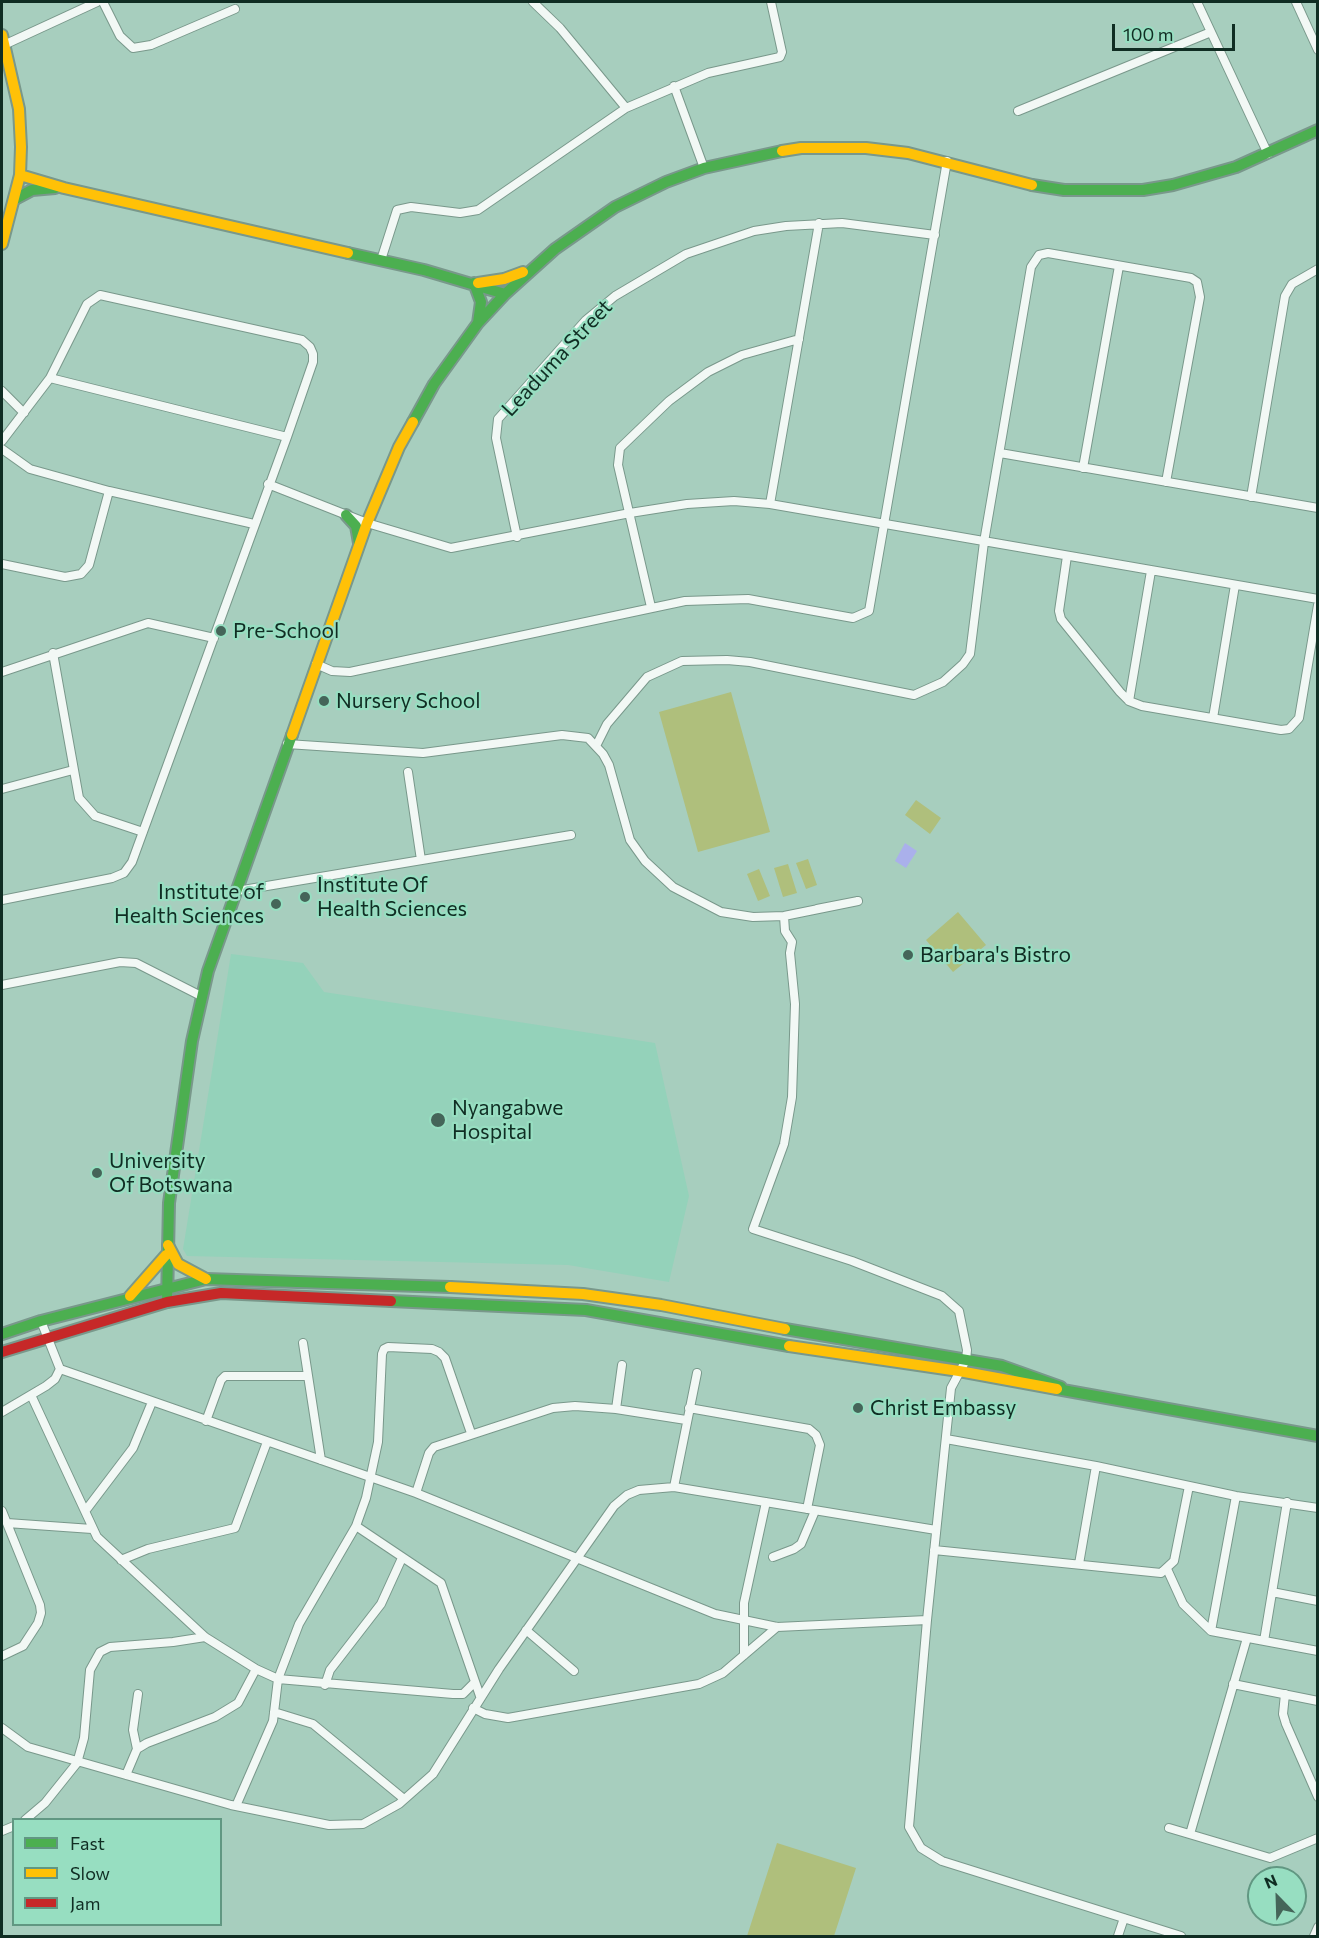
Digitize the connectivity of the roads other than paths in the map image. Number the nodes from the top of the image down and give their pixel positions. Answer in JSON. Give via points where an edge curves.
{"nodes":[{"id":1,"x":97,"y":2,"type":"edge"},
{"id":2,"x":104,"y":2,"type":"edge"},
{"id":3,"x":533,"y":2,"type":"edge"},
{"id":4,"x":771,"y":2,"type":"edge"},
{"id":5,"x":1197,"y":2,"type":"edge"},
{"id":6,"x":1296,"y":2,"type":"edge"},
{"id":7,"x":235,"y":9,"type":"dead end"},
{"id":8,"x":1211,"y":32,"type":"junction"},
{"id":9,"x":4,"y":40,"type":"edge"},
{"id":10,"x":1317,"y":48,"type":"edge"},
{"id":11,"x":674,"y":86,"type":"junction"},
{"id":12,"x":626,"y":108,"type":"junction"},
{"id":13,"x":1018,"y":111,"type":"dead end"},
{"id":14,"x":1317,"y":130,"type":"edge"},
{"id":15,"x":1268,"y":154,"type":"junction"},
{"id":16,"x":947,"y":161,"type":"junction"},
{"id":17,"x":704,"y":168,"type":"junction"},
{"id":18,"x":20,"y":175,"type":"junction"},
{"id":19,"x":64,"y":188,"type":"junction"},
{"id":20,"x":15,"y":199,"type":"junction"},
{"id":21,"x":819,"y":223,"type":"junction"},
{"id":22,"x":935,"y":235,"type":"junction"},
{"id":23,"x":2,"y":244,"type":"edge"},
{"id":24,"x":381,"y":260,"type":"junction"},
{"id":25,"x":1119,"y":266,"type":"junction"},
{"id":26,"x":532,"y":269,"type":"junction"},
{"id":27,"x":1317,"y":269,"type":"edge"},
{"id":28,"x":474,"y":283,"type":"junction"},
{"id":29,"x":505,"y":294,"type":"junction"},
{"id":30,"x":478,"y":323,"type":"junction"},
{"id":31,"x":798,"y":339,"type":"junction"},
{"id":32,"x":50,"y":378,"type":"junction"},
{"id":33,"x":2,"y":391,"type":"edge"},
{"id":34,"x":24,"y":412,"type":"junction"},
{"id":35,"x":287,"y":436,"type":"junction"},
{"id":36,"x":2,"y":441,"type":"edge"},
{"id":37,"x":2,"y":449,"type":"edge"},
{"id":38,"x":1000,"y":453,"type":"junction"},
{"id":39,"x":1083,"y":468,"type":"junction"},
{"id":40,"x":1166,"y":482,"type":"junction"},
{"id":41,"x":268,"y":484,"type":"junction"},
{"id":42,"x":109,"y":491,"type":"junction"},
{"id":43,"x":1251,"y":497,"type":"junction"},
{"id":44,"x":770,"y":504,"type":"junction"},
{"id":45,"x":1317,"y":508,"type":"edge"},
{"id":46,"x":630,"y":513,"type":"junction"},
{"id":47,"x":346,"y":514,"type":"junction"},
{"id":48,"x":367,"y":523,"type":"junction"},
{"id":49,"x":254,"y":524,"type":"junction"},
{"id":50,"x":886,"y":524,"type":"junction"},
{"id":51,"x":517,"y":537,"type":"junction"},
{"id":52,"x":984,"y":542,"type":"junction"},
{"id":53,"x":359,"y":544,"type":"junction"},
{"id":54,"x":1067,"y":556,"type":"junction"},
{"id":55,"x":2,"y":564,"type":"edge"},
{"id":56,"x":1151,"y":571,"type":"junction"},
{"id":57,"x":1235,"y":585,"type":"junction"},
{"id":58,"x":1317,"y":598,"type":"edge"},
{"id":59,"x":1317,"y":605,"type":"edge"},
{"id":60,"x":651,"y":607,"type":"junction"},
{"id":61,"x":214,"y":638,"type":"junction"},
{"id":62,"x":53,"y":653,"type":"junction"},
{"id":63,"x":316,"y":664,"type":"junction"},
{"id":64,"x":2,"y":672,"type":"edge"},
{"id":65,"x":1129,"y":701,"type":"junction"},
{"id":66,"x":1213,"y":718,"type":"junction"},
{"id":67,"x":287,"y":744,"type":"junction"},
{"id":68,"x":596,"y":746,"type":"junction"},
{"id":69,"x":73,"y":770,"type":"junction"},
{"id":70,"x":408,"y":772,"type":"dead end"},
{"id":71,"x":2,"y":789,"type":"edge"},
{"id":72,"x":143,"y":832,"type":"junction"},
{"id":73,"x":571,"y":836,"type":"dead end"},
{"id":74,"x":421,"y":860,"type":"junction"},
{"id":75,"x":237,"y":891,"type":"junction"},
{"id":76,"x":2,"y":900,"type":"edge"},
{"id":77,"x":817,"y":909,"type":"dead end"},
{"id":78,"x":784,"y":916,"type":"junction"},
{"id":79,"x":2,"y":985,"type":"edge"},
{"id":80,"x":201,"y":996,"type":"junction"},
{"id":81,"x":166,"y":1239,"type":"junction"},
{"id":82,"x":166,"y":1255,"type":"junction"},
{"id":83,"x":206,"y":1279,"type":"junction"},
{"id":84,"x":165,"y":1288,"type":"junction"},
{"id":85,"x":128,"y":1299,"type":"junction"},
{"id":86,"x":167,"y":1302,"type":"junction"},
{"id":87,"x":40,"y":1320,"type":"junction"},
{"id":88,"x":2,"y":1334,"type":"edge"},
{"id":89,"x":47,"y":1337,"type":"junction"},
{"id":90,"x":303,"y":1343,"type":"dead end"},
{"id":91,"x":2,"y":1352,"type":"edge"},
{"id":92,"x":966,"y":1360,"type":"junction"},
{"id":93,"x":622,"y":1365,"type":"dead end"},
{"id":94,"x":60,"y":1369,"type":"junction"},
{"id":95,"x":959,"y":1371,"type":"junction"},
{"id":96,"x":697,"y":1373,"type":"dead end"},
{"id":97,"x":308,"y":1376,"type":"junction"},
{"id":98,"x":1069,"y":1391,"type":"junction"},
{"id":99,"x":31,"y":1395,"type":"junction"},
{"id":100,"x":152,"y":1402,"type":"junction"},
{"id":101,"x":689,"y":1407,"type":"junction"},
{"id":102,"x":616,"y":1409,"type":"junction"},
{"id":103,"x":2,"y":1412,"type":"edge"},
{"id":104,"x":686,"y":1420,"type":"junction"},
{"id":105,"x":206,"y":1421,"type":"junction"},
{"id":106,"x":471,"y":1433,"type":"junction"},
{"id":107,"x":1317,"y":1436,"type":"edge"},
{"id":108,"x":946,"y":1439,"type":"junction"},
{"id":109,"x":267,"y":1442,"type":"junction"},
{"id":110,"x":321,"y":1460,"type":"junction"},
{"id":111,"x":1096,"y":1466,"type":"junction"},
{"id":112,"x":370,"y":1478,"type":"junction"},
{"id":113,"x":1189,"y":1486,"type":"junction"},
{"id":114,"x":674,"y":1487,"type":"junction"},
{"id":115,"x":416,"y":1493,"type":"junction"},
{"id":116,"x":1236,"y":1496,"type":"junction"},
{"id":117,"x":766,"y":1502,"type":"junction"},
{"id":118,"x":1287,"y":1502,"type":"junction"},
{"id":119,"x":1317,"y":1508,"type":"edge"},
{"id":120,"x":86,"y":1510,"type":"junction"},
{"id":121,"x":811,"y":1510,"type":"junction"},
{"id":122,"x":2,"y":1511,"type":"edge"},
{"id":123,"x":8,"y":1523,"type":"junction"},
{"id":124,"x":356,"y":1526,"type":"junction"},
{"id":125,"x":92,"y":1529,"type":"junction"},
{"id":126,"x":936,"y":1530,"type":"junction"},
{"id":127,"x":934,"y":1550,"type":"junction"},
{"id":128,"x":773,"y":1557,"type":"dead end"},
{"id":129,"x":402,"y":1558,"type":"junction"},
{"id":130,"x":578,"y":1558,"type":"junction"},
{"id":131,"x":121,"y":1560,"type":"junction"},
{"id":132,"x":1078,"y":1564,"type":"junction"},
{"id":133,"x":1167,"y":1569,"type":"junction"},
{"id":134,"x":1272,"y":1592,"type":"junction"},
{"id":135,"x":1317,"y":1601,"type":"edge"},
{"id":136,"x":927,"y":1620,"type":"junction"},
{"id":137,"x":743,"y":1622,"type":"junction"},
{"id":138,"x":777,"y":1627,"type":"junction"},
{"id":139,"x":526,"y":1630,"type":"junction"},
{"id":140,"x":1211,"y":1631,"type":"junction"},
{"id":141,"x":205,"y":1637,"type":"junction"},
{"id":142,"x":1247,"y":1638,"type":"junction"},
{"id":143,"x":1264,"y":1641,"type":"junction"},
{"id":144,"x":1317,"y":1651,"type":"edge"},
{"id":145,"x":744,"y":1655,"type":"junction"},
{"id":146,"x":2,"y":1656,"type":"edge"},
{"id":147,"x":256,"y":1669,"type":"junction"},
{"id":148,"x":574,"y":1671,"type":"dead end"},
{"id":149,"x":278,"y":1679,"type":"junction"},
{"id":150,"x":475,"y":1682,"type":"junction"},
{"id":151,"x":1233,"y":1683,"type":"junction"},
{"id":152,"x":325,"y":1685,"type":"junction"},
{"id":153,"x":138,"y":1694,"type":"dead end"},
{"id":154,"x":1285,"y":1694,"type":"junction"},
{"id":155,"x":480,"y":1696,"type":"junction"},
{"id":156,"x":1317,"y":1701,"type":"edge"},
{"id":157,"x":473,"y":1708,"type":"junction"},
{"id":158,"x":274,"y":1712,"type":"junction"},
{"id":159,"x":2,"y":1728,"type":"edge"},
{"id":160,"x":137,"y":1749,"type":"junction"},
{"id":161,"x":77,"y":1763,"type":"junction"},
{"id":162,"x":126,"y":1775,"type":"junction"},
{"id":163,"x":1317,"y":1797,"type":"edge"},
{"id":164,"x":404,"y":1799,"type":"junction"},
{"id":165,"x":236,"y":1806,"type":"junction"},
{"id":166,"x":27,"y":1818,"type":"edge"},
{"id":167,"x":1169,"y":1827,"type":"dead end"},
{"id":168,"x":1190,"y":1834,"type":"junction"},
{"id":169,"x":1317,"y":1838,"type":"edge"},
{"id":170,"x":1124,"y":1918,"type":"junction"},
{"id":171,"x":1317,"y":1927,"type":"edge"},
{"id":172,"x":1118,"y":1936,"type":"edge"},
{"id":173,"x":1181,"y":1936,"type":"edge"},
{"id":174,"x":1314,"y":1936,"type":"edge"}],
"edges":[{"from":1,"to":9,"type":"street"},
{"from":2,"to":7,"type":"street","via":[[120,36],[133,48],[151,45]]},
{"from":3,"to":12,"type":"street","via":[[560,28]]},
{"from":4,"to":11,"type":"street","via":[[780,57],[708,73]]},
{"from":5,"to":8,"type":"street"},
{"from":6,"to":10,"type":"street"},
{"from":8,"to":13,"type":"street"},
{"from":8,"to":15,"type":"street"},
{"from":9,"to":18,"type":"street","via":[[19,109]]},
{"from":11,"to":12,"type":"street"},
{"from":11,"to":17,"type":"street"},
{"from":12,"to":24,"type":"street","via":[[478,210],[397,210]]},
{"from":14,"to":15,"type":"street"},
{"from":15,"to":16,"type":"street","via":[[1173,185],[1100,192],[1037,186]]},
{"from":16,"to":17,"type":"street","via":[[908,153],[834,147],[777,152]]},
{"from":16,"to":22,"type":"street"},
{"from":17,"to":26,"type":"street","via":[[615,207]]},
{"from":18,"to":19,"type":"street"},
{"from":18,"to":20,"type":"street"},
{"from":19,"to":20,"type":"street","via":[[32,190]]},
{"from":19,"to":24,"type":"street"},
{"from":20,"to":23,"type":"street"},
{"from":21,"to":22,"type":"street","name":"Leaduma Street","via":[[862,224]]},
{"from":21,"to":31,"type":"street"},
{"from":21,"to":51,"type":"street","name":"Leaduma Street","via":[[754,231],[702,246],[630,285],[586,320],[498,419],[496,438]]},
{"from":22,"to":50,"type":"street"},
{"from":24,"to":28,"type":"street"},
{"from":25,"to":38,"type":"street","via":[[1048,253],[1034,260]]},
{"from":25,"to":39,"type":"street"},
{"from":25,"to":40,"type":"street","via":[[1191,278],[1200,288]]},
{"from":26,"to":28,"type":"street","via":[[504,279]]},
{"from":26,"to":29,"type":"street"},
{"from":27,"to":43,"type":"street","via":[[1292,284],[1285,296]]},
{"from":28,"to":29,"type":"street"},
{"from":28,"to":30,"type":"street","via":[[481,302]]},
{"from":29,"to":30,"type":"street"},
{"from":30,"to":48,"type":"street","via":[[416,414]]},
{"from":31,"to":44,"type":"street"},
{"from":31,"to":46,"type":"street","via":[[742,355],[708,372],[625,442],[618,465]]},
{"from":32,"to":34,"type":"street"},
{"from":32,"to":35,"type":"street"},
{"from":32,"to":35,"type":"street","via":[[87,304],[100,295],[302,340],[310,347],[313,362]]},
{"from":33,"to":34,"type":"street"},
{"from":34,"to":36,"type":"street"},
{"from":35,"to":41,"type":"street"},
{"from":37,"to":42,"type":"street","via":[[30,469]]},
{"from":38,"to":39,"type":"street"},
{"from":38,"to":52,"type":"street"},
{"from":39,"to":40,"type":"street"},
{"from":40,"to":43,"type":"street"},
{"from":41,"to":47,"type":"street"},
{"from":41,"to":49,"type":"street"},
{"from":42,"to":49,"type":"street"},
{"from":42,"to":55,"type":"street","via":[[89,565],[81,574],[65,577]]},
{"from":43,"to":45,"type":"street"},
{"from":44,"to":46,"type":"street","via":[[710,501]]},
{"from":44,"to":50,"type":"street"},
{"from":46,"to":51,"type":"street"},
{"from":46,"to":60,"type":"street"},
{"from":47,"to":48,"type":"street"},
{"from":47,"to":53,"type":"street","via":[[356,526]]},
{"from":48,"to":51,"type":"street","via":[[451,548]]},
{"from":48,"to":53,"type":"street"},
{"from":49,"to":61,"type":"street"},
{"from":50,"to":52,"type":"street"},
{"from":50,"to":60,"type":"street","via":[[871,606],[859,617],[748,599]]},
{"from":52,"to":54,"type":"street"},
{"from":52,"to":68,"type":"street","via":[[970,654],[934,688],[914,695],[750,662],[682,661],[647,677],[607,724]]},
{"from":53,"to":63,"type":"street"},
{"from":54,"to":56,"type":"street"},
{"from":54,"to":65,"type":"street","via":[[1061,619]]},
{"from":56,"to":57,"type":"street"},
{"from":56,"to":65,"type":"street"},
{"from":57,"to":58,"type":"street"},
{"from":57,"to":66,"type":"street"},
{"from":59,"to":66,"type":"street","via":[[1295,724],[1281,730]]},
{"from":60,"to":63,"type":"street","via":[[350,672],[332,671]]},
{"from":61,"to":62,"type":"street","via":[[148,623]]},
{"from":61,"to":72,"type":"street"},
{"from":62,"to":64,"type":"street"},
{"from":62,"to":69,"type":"street"},
{"from":63,"to":67,"type":"street"},
{"from":65,"to":66,"type":"street"},
{"from":67,"to":68,"type":"street","via":[[423,753],[576,735],[588,738]]},
{"from":67,"to":75,"type":"street"},
{"from":68,"to":78,"type":"street","via":[[609,765],[630,840],[658,873],[688,897],[722,912]]},
{"from":69,"to":71,"type":"street"},
{"from":69,"to":72,"type":"street","via":[[79,798],[95,816]]},
{"from":70,"to":74,"type":"street"},
{"from":72,"to":76,"type":"street","via":[[124,873]]},
{"from":73,"to":74,"type":"street"},
{"from":74,"to":75,"type":"street"},
{"from":75,"to":80,"type":"street"},
{"from":77,"to":78,"type":"street","via":[[858,901]]},
{"from":78,"to":92,"type":"street","via":[[785,931],[792,942],[795,1004],[792,1097],[784,1144],[753,1229],[852,1261],[950,1302],[962,1320]]},
{"from":79,"to":80,"type":"street","via":[[120,962],[136,963]]},
{"from":80,"to":81,"type":"street"},
{"from":81,"to":82,"type":"street"},
{"from":81,"to":83,"type":"street","via":[[178,1263]]},
{"from":82,"to":84,"type":"street"},
{"from":82,"to":85,"type":"street"},
{"from":83,"to":84,"type":"street"},
{"from":83,"to":92,"type":"street","via":[[583,1294]]},
{"from":84,"to":85,"type":"street"},
{"from":84,"to":86,"type":"street"},
{"from":85,"to":87,"type":"street"},
{"from":86,"to":89,"type":"street"},
{"from":86,"to":95,"type":"street","via":[[221,1293],[586,1310]]},
{"from":87,"to":88,"type":"street"},
{"from":87,"to":89,"type":"street"},
{"from":89,"to":91,"type":"street"},
{"from":89,"to":94,"type":"street"},
{"from":90,"to":97,"type":"street"},
{"from":92,"to":95,"type":"street"},
{"from":92,"to":98,"type":"street","via":[[1029,1374]]},
{"from":93,"to":102,"type":"street"},
{"from":94,"to":99,"type":"street","via":[[55,1379]]},
{"from":94,"to":100,"type":"street"},
{"from":95,"to":98,"type":"street"},
{"from":95,"to":108,"type":"street","via":[[951,1388]]},
{"from":96,"to":101,"type":"street"},
{"from":97,"to":105,"type":"street","via":[[225,1376]]},
{"from":97,"to":110,"type":"street"},
{"from":98,"to":107,"type":"street"},
{"from":99,"to":103,"type":"street"},
{"from":99,"to":120,"type":"street"},
{"from":100,"to":105,"type":"street"},
{"from":100,"to":120,"type":"street","via":[[133,1448]]},
{"from":101,"to":104,"type":"street"},
{"from":101,"to":121,"type":"street","via":[[809,1429],[820,1445]]},
{"from":102,"to":104,"type":"street"},
{"from":102,"to":106,"type":"street","via":[[564,1406]]},
{"from":104,"to":114,"type":"street"},
{"from":105,"to":109,"type":"street"},
{"from":106,"to":112,"type":"street","via":[[445,1358],[432,1349],[388,1347],[381,1354],[380,1425]]},
{"from":106,"to":115,"type":"street","via":[[434,1447]]},
{"from":108,"to":111,"type":"street"},
{"from":108,"to":126,"type":"street"},
{"from":109,"to":110,"type":"street"},
{"from":109,"to":131,"type":"street","via":[[235,1528],[148,1549]]},
{"from":110,"to":112,"type":"street"},
{"from":111,"to":113,"type":"street"},
{"from":111,"to":132,"type":"street"},
{"from":112,"to":115,"type":"street"},
{"from":112,"to":124,"type":"street"},
{"from":113,"to":116,"type":"street"},
{"from":113,"to":133,"type":"street","via":[[1174,1562]]},
{"from":114,"to":117,"type":"street"},
{"from":114,"to":130,"type":"street","via":[[627,1495],[614,1506]]},
{"from":115,"to":130,"type":"street"},
{"from":116,"to":118,"type":"street"},
{"from":116,"to":140,"type":"street"},
{"from":117,"to":121,"type":"street"},
{"from":117,"to":137,"type":"street"},
{"from":118,"to":119,"type":"street"},
{"from":118,"to":134,"type":"street"},
{"from":120,"to":125,"type":"street"},
{"from":121,"to":126,"type":"street"},
{"from":121,"to":128,"type":"street","via":[[801,1544]]},
{"from":122,"to":123,"type":"street"},
{"from":123,"to":125,"type":"street"},
{"from":123,"to":146,"type":"street","via":[[41,1613],[27,1642]]},
{"from":124,"to":129,"type":"street"},
{"from":124,"to":149,"type":"street","via":[[298,1624]]},
{"from":125,"to":131,"type":"street"},
{"from":126,"to":127,"type":"street"},
{"from":127,"to":132,"type":"street"},
{"from":127,"to":136,"type":"street"},
{"from":129,"to":150,"type":"street","via":[[441,1583]]},
{"from":129,"to":152,"type":"street","via":[[381,1604],[337,1659]]},
{"from":130,"to":137,"type":"street","via":[[659,1593]]},
{"from":130,"to":139,"type":"street"},
{"from":131,"to":141,"type":"street"},
{"from":132,"to":133,"type":"street","via":[[1155,1574]]},
{"from":133,"to":140,"type":"street","via":[[1183,1604]]},
{"from":134,"to":135,"type":"street"},
{"from":134,"to":143,"type":"street"},
{"from":136,"to":138,"type":"street"},
{"from":136,"to":170,"type":"street","via":[[909,1812],[914,1839],[930,1856],[955,1866]]},
{"from":137,"to":138,"type":"street"},
{"from":137,"to":145,"type":"street"},
{"from":138,"to":145,"type":"street"},
{"from":139,"to":148,"type":"street"},
{"from":139,"to":155,"type":"street"},
{"from":140,"to":142,"type":"street"},
{"from":141,"to":147,"type":"street"},
{"from":141,"to":161,"type":"street","via":[[110,1647],[100,1652],[90,1670],[84,1738]]},
{"from":142,"to":143,"type":"street"},
{"from":142,"to":151,"type":"street"},
{"from":143,"to":144,"type":"street"},
{"from":145,"to":157,"type":"street","via":[[699,1684],[508,1718]]},
{"from":147,"to":149,"type":"street"},
{"from":147,"to":160,"type":"street","via":[[238,1703],[215,1717]]},
{"from":149,"to":152,"type":"street"},
{"from":149,"to":158,"type":"street"},
{"from":150,"to":152,"type":"street","via":[[463,1694]]},
{"from":150,"to":155,"type":"street"},
{"from":151,"to":154,"type":"street"},
{"from":151,"to":168,"type":"street"},
{"from":153,"to":160,"type":"street","via":[[133,1730]]},
{"from":154,"to":156,"type":"street"},
{"from":154,"to":163,"type":"street","via":[[1286,1724]]},
{"from":155,"to":157,"type":"street"},
{"from":157,"to":164,"type":"street","via":[[443,1761]]},
{"from":158,"to":164,"type":"street","via":[[313,1724]]},
{"from":158,"to":165,"type":"street"},
{"from":159,"to":161,"type":"street","via":[[28,1748]]},
{"from":160,"to":162,"type":"street"},
{"from":161,"to":162,"type":"street"},
{"from":161,"to":166,"type":"street","via":[[45,1803]]},
{"from":162,"to":165,"type":"street"},
{"from":164,"to":165,"type":"street","via":[[363,1824],[348,1826]]},
{"from":167,"to":168,"type":"street"},
{"from":168,"to":169,"type":"street","via":[[1270,1857]]},
{"from":170,"to":172,"type":"street"},
{"from":170,"to":173,"type":"street"},
{"from":171,"to":174,"type":"street"}]}
